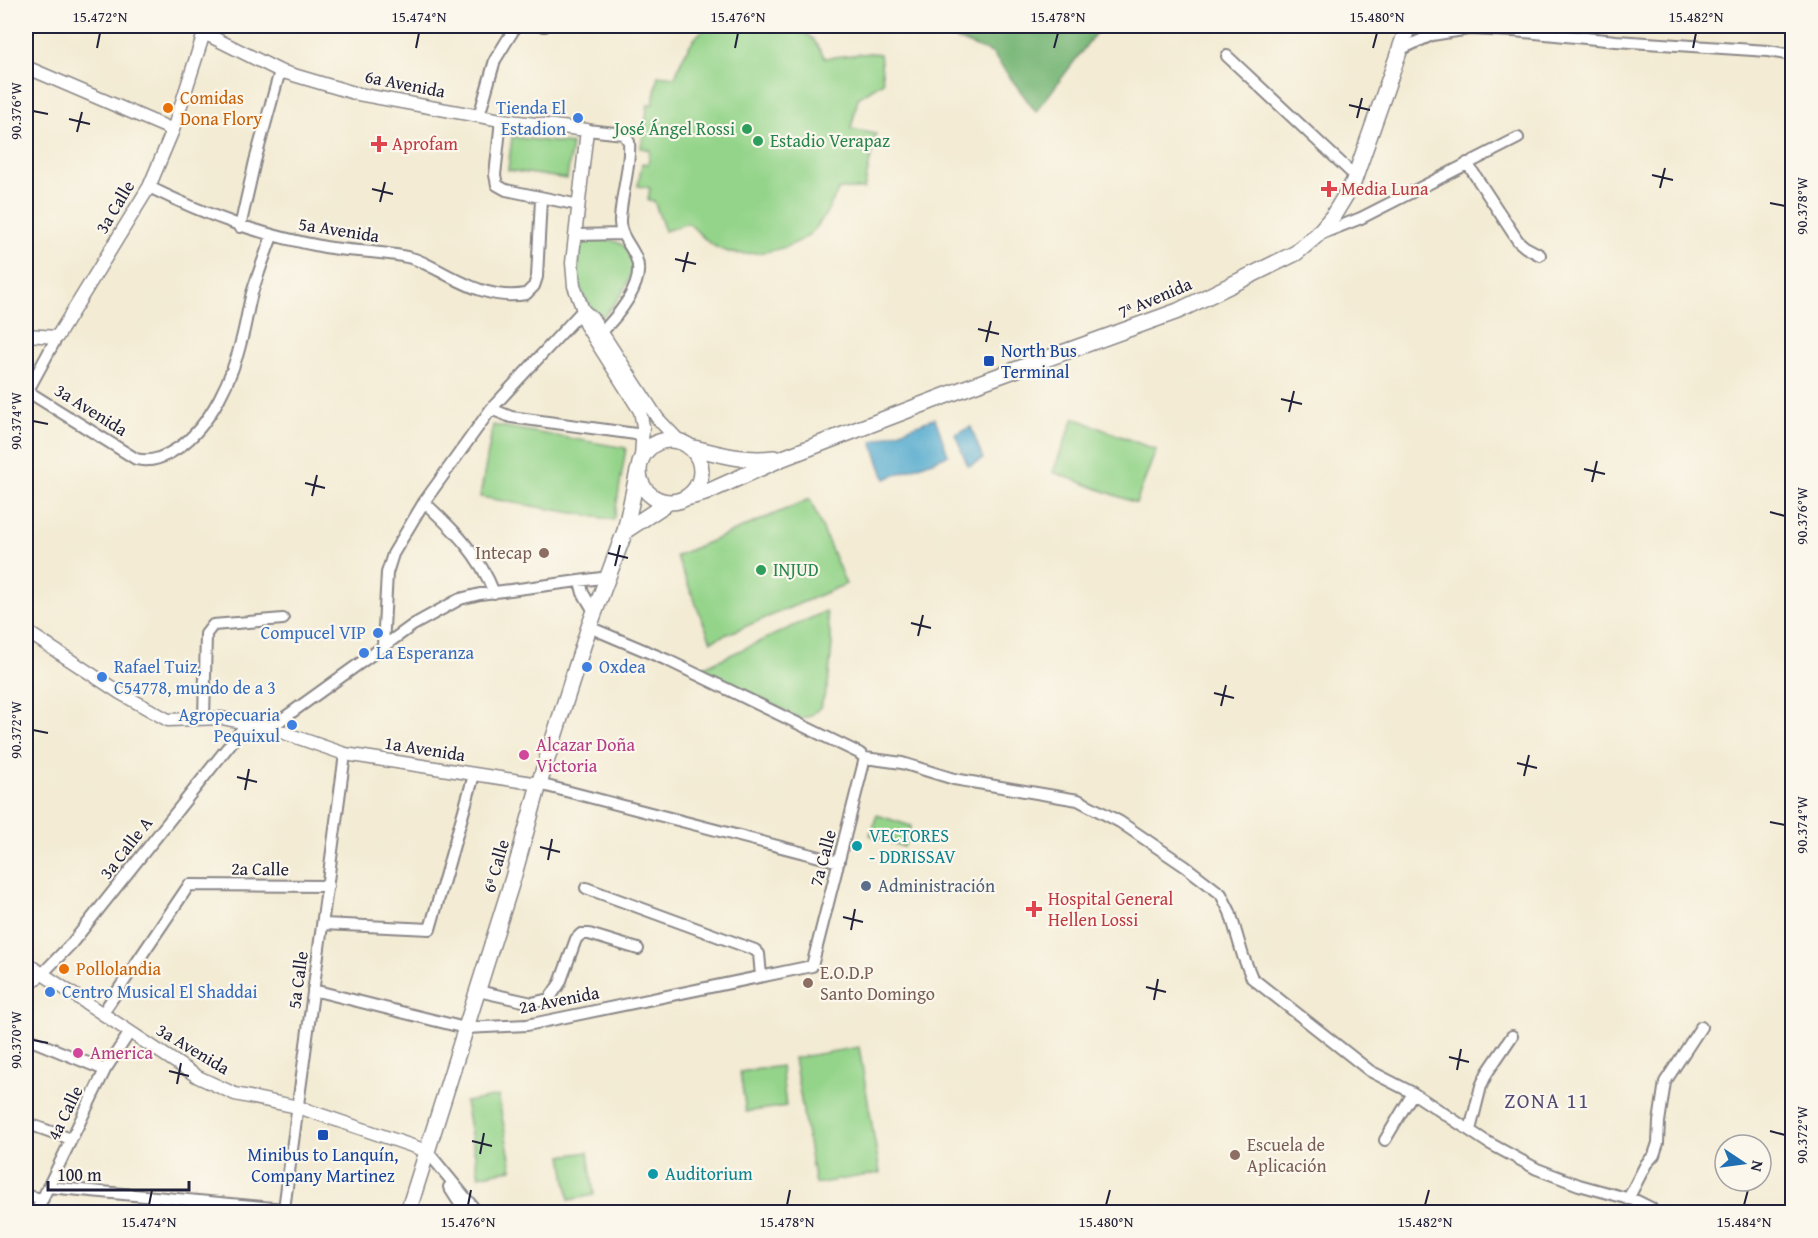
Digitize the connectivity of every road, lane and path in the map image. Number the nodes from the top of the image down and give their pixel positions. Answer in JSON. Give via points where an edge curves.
{"nodes":[{"id":1,"x":192,"y":26,"type":"edge"},
{"id":2,"x":516,"y":26,"type":"edge"},
{"id":3,"x":1408,"y":26,"type":"edge"},
{"id":4,"x":206,"y":29,"type":"edge"},
{"id":5,"x":1401,"y":49,"type":"junction"},
{"id":6,"x":1792,"y":55,"type":"edge"},
{"id":7,"x":1227,"y":56,"type":"dead end"},
{"id":8,"x":26,"y":67,"type":"edge"},
{"id":9,"x":280,"y":71,"type":"junction"},
{"id":10,"x":478,"y":116,"type":"junction"},
{"id":11,"x":501,"y":120,"type":"junction"},
{"id":12,"x":173,"y":130,"type":"junction"},
{"id":13,"x":587,"y":130,"type":"junction"},
{"id":14,"x":1518,"y":138,"type":"dead end"},
{"id":15,"x":1467,"y":163,"type":"junction"},
{"id":16,"x":1355,"y":176,"type":"junction"},
{"id":17,"x":149,"y":187,"type":"junction"},
{"id":18,"x":541,"y":199,"type":"junction"},
{"id":19,"x":579,"y":206,"type":"junction"},
{"id":20,"x":240,"y":227,"type":"junction"},
{"id":21,"x":622,"y":234,"type":"junction"},
{"id":22,"x":575,"y":235,"type":"junction"},
{"id":23,"x":1317,"y":235,"type":"junction"},
{"id":24,"x":272,"y":236,"type":"junction"},
{"id":25,"x":1540,"y":255,"type":"dead end"},
{"id":26,"x":583,"y":310,"type":"junction"},
{"id":27,"x":26,"y":335,"type":"edge"},
{"id":28,"x":598,"y":336,"type":"junction"},
{"id":29,"x":57,"y":337,"type":"junction"},
{"id":30,"x":26,"y":393,"type":"edge"},
{"id":31,"x":491,"y":409,"type":"junction"},
{"id":32,"x":643,"y":435,"type":"junction"},
{"id":33,"x":685,"y":444,"type":"junction"},
{"id":34,"x":783,"y":458,"type":"junction"},
{"id":35,"x":640,"y":465,"type":"junction"},
{"id":36,"x":686,"y":498,"type":"junction"},
{"id":37,"x":424,"y":502,"type":"junction"},
{"id":38,"x":669,"y":502,"type":"junction"},
{"id":39,"x":625,"y":531,"type":"junction"},
{"id":40,"x":609,"y":577,"type":"junction"},
{"id":41,"x":580,"y":581,"type":"junction"},
{"id":42,"x":494,"y":593,"type":"junction"},
{"id":43,"x":283,"y":619,"type":"dead end"},
{"id":44,"x":592,"y":620,"type":"junction"},
{"id":45,"x":26,"y":631,"type":"edge"},
{"id":46,"x":383,"y":646,"type":"junction"},
{"id":47,"x":204,"y":719,"type":"junction"},
{"id":48,"x":247,"y":723,"type":"junction"},
{"id":49,"x":270,"y":728,"type":"junction"},
{"id":50,"x":345,"y":754,"type":"junction"},
{"id":51,"x":865,"y":758,"type":"junction"},
{"id":52,"x":474,"y":775,"type":"junction"},
{"id":53,"x":539,"y":784,"type":"junction"},
{"id":54,"x":839,"y":862,"type":"junction"},
{"id":55,"x":328,"y":886,"type":"junction"},
{"id":56,"x":586,"y":888,"type":"dead end"},
{"id":57,"x":323,"y":924,"type":"junction"},
{"id":58,"x":638,"y":949,"type":"dead end"},
{"id":59,"x":26,"y":963,"type":"edge"},
{"id":60,"x":812,"y":966,"type":"joint"},
{"id":61,"x":43,"y":973,"type":"junction"},
{"id":62,"x":761,"y":976,"type":"junction"},
{"id":63,"x":26,"y":989,"type":"edge"},
{"id":64,"x":313,"y":990,"type":"junction"},
{"id":65,"x":478,"y":991,"type":"junction"},
{"id":66,"x":102,"y":1014,"type":"junction"},
{"id":67,"x":1701,"y":1027,"type":"dead end"},
{"id":68,"x":465,"y":1028,"type":"junction"},
{"id":69,"x":130,"y":1032,"type":"junction"},
{"id":70,"x":1512,"y":1036,"type":"dead end"},
{"id":71,"x":26,"y":1038,"type":"edge"},
{"id":72,"x":105,"y":1070,"type":"junction"},
{"id":73,"x":1413,"y":1093,"type":"junction"},
{"id":74,"x":298,"y":1107,"type":"junction"},
{"id":75,"x":26,"y":1123,"type":"edge"},
{"id":76,"x":1470,"y":1130,"type":"junction"},
{"id":77,"x":71,"y":1138,"type":"junction"},
{"id":78,"x":1385,"y":1140,"type":"dead end"},
{"id":79,"x":427,"y":1151,"type":"junction"},
{"id":80,"x":48,"y":1187,"type":"junction"},
{"id":81,"x":26,"y":1196,"type":"edge"},
{"id":82,"x":43,"y":1199,"type":"junction"},
{"id":83,"x":1628,"y":1199,"type":"junction"},
{"id":84,"x":289,"y":1211,"type":"edge"},
{"id":85,"x":36,"y":1212,"type":"edge"},
{"id":86,"x":408,"y":1212,"type":"edge"},
{"id":87,"x":465,"y":1212,"type":"edge"},
{"id":88,"x":477,"y":1212,"type":"edge"},
{"id":89,"x":1653,"y":1212,"type":"edge"}],
"edges":[{"from":1,"to":4,"type":"street","name":"6a Avenida"},
{"from":2,"to":10,"type":"street","via":[[495,60]]},
{"from":3,"to":5,"type":"main road","name":"7ª Avenida"},
{"from":4,"to":9,"type":"street","name":"6a Avenida"},
{"from":4,"to":12,"type":"street","name":"3a Calle"},
{"from":5,"to":6,"type":"street","via":[[1432,34],[1469,29]]},
{"from":5,"to":16,"type":"main road","name":"7ª Avenida"},
{"from":7,"to":16,"type":"street"},
{"from":8,"to":12,"type":"street"},
{"from":9,"to":10,"type":"street","name":"6a Avenida","via":[[358,94]]},
{"from":9,"to":20,"type":"street"},
{"from":10,"to":11,"type":"street","name":"6a Avenida"},
{"from":11,"to":13,"type":"street","name":"6a Avenida"},
{"from":11,"to":18,"type":"street","via":[[497,185]]},
{"from":12,"to":17,"type":"street","name":"3a Calle"},
{"from":13,"to":19,"type":"street"},
{"from":13,"to":21,"type":"street","name":"6a Avenida","via":[[624,135],[629,146],[620,219]]},
{"from":14,"to":15,"type":"street"},
{"from":15,"to":23,"type":"street","via":[[1352,222]]},
{"from":15,"to":25,"type":"street","via":[[1518,241]]},
{"from":16,"to":23,"type":"main road","name":"7ª Avenida","via":[[1345,199]]},
{"from":17,"to":20,"type":"street","name":"5a Avenida"},
{"from":17,"to":29,"type":"street","name":"3a Calle"},
{"from":18,"to":19,"type":"street"},
{"from":18,"to":24,"type":"street","name":"5a Avenida","via":[[537,277],[526,294],[506,296],[481,290],[404,256],[348,251]]},
{"from":19,"to":22,"type":"street"},
{"from":20,"to":24,"type":"street","name":"5a Avenida"},
{"from":21,"to":22,"type":"street"},
{"from":21,"to":28,"type":"street","via":[[636,257],[638,278],[623,306]]},
{"from":22,"to":26,"type":"street","via":[[572,277]]},
{"from":23,"to":34,"type":"main road","name":"7ª Avenida","via":[[1296,253],[1178,312]]},
{"from":24,"to":30,"type":"street","name":"3a Avenida","via":[[224,388],[201,428],[170,453],[153,461],[135,459]]},
{"from":26,"to":28,"type":"street","via":[[585,324]]},
{"from":26,"to":31,"type":"street"},
{"from":27,"to":29,"type":"street"},
{"from":28,"to":32,"type":"street","via":[[636,403]]},
{"from":28,"to":33,"type":"street","via":[[658,419]]},
{"from":29,"to":30,"type":"street","name":"3a Calle"},
{"from":31,"to":32,"type":"street","via":[[511,417]]},
{"from":31,"to":37,"type":"street"},
{"from":32,"to":35,"type":"street"},
{"from":33,"to":34,"type":"main road","name":"7ª Avenida","via":[[749,460]]},
{"from":33,"to":35,"type":"main road","via":[[670,439],[653,444]]},
{"from":33,"to":36,"type":"main road","via":[[700,463],[701,473],[699,483]]},
{"from":34,"to":36,"type":"main road","name":"7ª Avenida"},
{"from":35,"to":38,"type":"main road","via":[[642,487],[661,501]]},
{"from":35,"to":39,"type":"main road","name":"6ª Calle"},
{"from":36,"to":38,"type":"main road"},
{"from":37,"to":42,"type":"street","via":[[461,537]]},
{"from":37,"to":46,"type":"street","via":[[393,554],[387,573]]},
{"from":38,"to":39,"type":"main road"},
{"from":39,"to":40,"type":"main road","name":"6ª Calle"},
{"from":40,"to":41,"type":"street"},
{"from":40,"to":44,"type":"main road","name":"6ª Calle"},
{"from":41,"to":42,"type":"street"},
{"from":41,"to":44,"type":"street"},
{"from":42,"to":46,"type":"street","via":[[460,599]]},
{"from":43,"to":47,"type":"street","via":[[209,628]]},
{"from":44,"to":51,"type":"street"},
{"from":44,"to":53,"type":"main road","name":"6ª Calle"},
{"from":45,"to":47,"type":"street","name":"1a Avenida","via":[[168,720]]},
{"from":46,"to":49,"type":"street"},
{"from":47,"to":48,"type":"street","name":"1a Avenida"},
{"from":48,"to":49,"type":"street","name":"1a Avenida"},
{"from":48,"to":61,"type":"street","name":"3a Calle A","via":[[72,943]]},
{"from":49,"to":50,"type":"street","name":"1a Avenida"},
{"from":50,"to":52,"type":"street","name":"1a Avenida"},
{"from":50,"to":55,"type":"street","name":"5a Calle"},
{"from":51,"to":54,"type":"street","name":"7a Calle"},
{"from":51,"to":73,"type":"street","via":[[902,763],[954,779],[1078,800],[1120,822],[1221,894],[1252,978],[1370,1071]]},
{"from":52,"to":53,"type":"street","name":"1a Avenida"},
{"from":52,"to":57,"type":"street","via":[[430,929]]},
{"from":53,"to":54,"type":"street","name":"1a Avenida"},
{"from":53,"to":65,"type":"main road","name":"6ª Calle"},
{"from":54,"to":60,"type":"street","name":"7a Calle"},
{"from":55,"to":57,"type":"street","name":"5a Calle"},
{"from":55,"to":66,"type":"street","name":"2a Calle","via":[[192,884]]},
{"from":56,"to":62,"type":"street","via":[[755,950]]},
{"from":57,"to":64,"type":"street","name":"5a Calle"},
{"from":58,"to":65,"type":"street","via":[[581,934],[549,999],[532,1003]]},
{"from":59,"to":61,"type":"street","name":"3a Avenida"},
{"from":60,"to":62,"type":"street","name":"2a Avenida"},
{"from":61,"to":63,"type":"street","name":"3a Calle A"},
{"from":61,"to":66,"type":"street","name":"3a Avenida"},
{"from":62,"to":68,"type":"street","name":"2a Avenida","via":[[527,1024]]},
{"from":64,"to":68,"type":"street","name":"2a Avenida"},
{"from":64,"to":74,"type":"street","name":"5a Calle"},
{"from":65,"to":68,"type":"main road","name":"6ª Calle"},
{"from":66,"to":69,"type":"street","name":"3a Avenida"},
{"from":67,"to":83,"type":"street","via":[[1665,1082],[1658,1143]]},
{"from":68,"to":79,"type":"main road","name":"6ª Calle"},
{"from":69,"to":72,"type":"street","name":"4a Calle"},
{"from":69,"to":74,"type":"street","name":"3a Avenida","via":[[198,1077],[235,1094]]},
{"from":70,"to":76,"type":"street","via":[[1484,1079]]},
{"from":71,"to":72,"type":"street"},
{"from":72,"to":77,"type":"street","name":"4a Calle"},
{"from":73,"to":76,"type":"street"},
{"from":73,"to":78,"type":"street"},
{"from":74,"to":79,"type":"street","name":"3a Avenida"},
{"from":74,"to":84,"type":"street","name":"5a Calle"},
{"from":75,"to":77,"type":"street"},
{"from":76,"to":83,"type":"street","via":[[1537,1169]]},
{"from":77,"to":80,"type":"street","name":"4a Calle"},
{"from":79,"to":86,"type":"main road","name":"6ª Calle"},
{"from":79,"to":87,"type":"street"},
{"from":79,"to":88,"type":"street"},
{"from":80,"to":82,"type":"street","name":"4a Calle"},
{"from":80,"to":84,"type":"street"},
{"from":81,"to":82,"type":"street"},
{"from":82,"to":85,"type":"street","name":"4a Calle"},
{"from":83,"to":89,"type":"street"}]}
